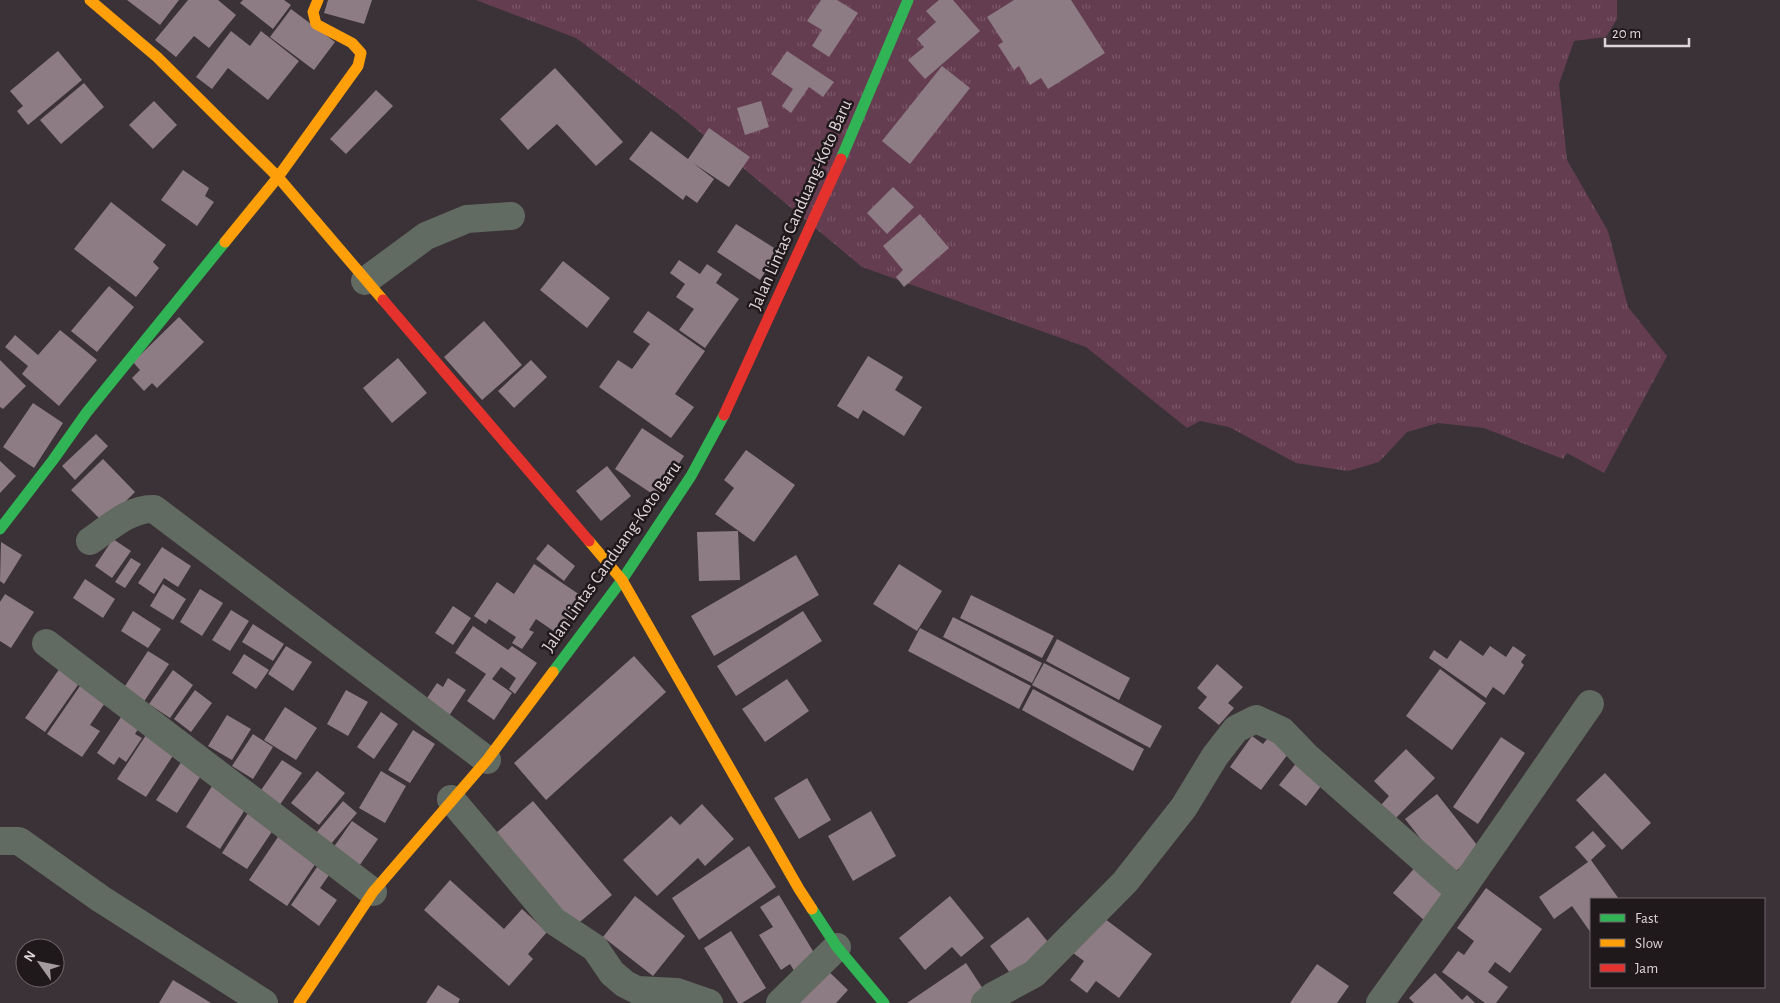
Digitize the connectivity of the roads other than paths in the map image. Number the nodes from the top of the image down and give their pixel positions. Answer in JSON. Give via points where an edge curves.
{"nodes":[{"id":1,"x":90,"y":0,"type":"edge"},
{"id":2,"x":318,"y":0,"type":"edge"},
{"id":3,"x":908,"y":0,"type":"edge"},
{"id":4,"x":278,"y":177,"type":"junction"},
{"id":5,"x":511,"y":216,"type":"dead end"},
{"id":6,"x":365,"y":281,"type":"junction"},
{"id":7,"x":0,"y":530,"type":"edge"},
{"id":8,"x":90,"y":541,"type":"dead end"},
{"id":9,"x":622,"y":580,"type":"junction"},
{"id":10,"x":46,"y":643,"type":"dead end"},
{"id":11,"x":1590,"y":704,"type":"dead end"},
{"id":12,"x":487,"y":760,"type":"junction"},
{"id":13,"x":452,"y":799,"type":"junction"},
{"id":14,"x":0,"y":841,"type":"edge"},
{"id":15,"x":373,"y":892,"type":"junction"},
{"id":16,"x":1460,"y":892,"type":"junction"},
{"id":17,"x":837,"y":947,"type":"junction"},
{"id":18,"x":264,"y":1003,"type":"edge"},
{"id":19,"x":299,"y":1003,"type":"edge"},
{"id":20,"x":709,"y":1003,"type":"edge"},
{"id":21,"x":780,"y":1003,"type":"edge"},
{"id":22,"x":884,"y":1003,"type":"edge"},
{"id":23,"x":985,"y":1003,"type":"edge"},
{"id":24,"x":1380,"y":1003,"type":"edge"}],
"edges":[{"from":1,"to":4,"type":"street","via":[[157,57]]},
{"from":2,"to":4,"type":"street","via":[[313,12],[316,24],[352,44],[361,53],[350,79]]},
{"from":3,"to":9,"type":"street","name":"Jalan Lintas Canduang-Koto Baru","via":[[842,158],[731,402],[691,476]]},
{"from":4,"to":6,"type":"street"},
{"from":4,"to":7,"type":"street","via":[[87,412]]},
{"from":5,"to":6,"type":"street","via":[[467,220],[426,236]]},
{"from":6,"to":9,"type":"street"},
{"from":8,"to":12,"type":"street","via":[[133,513],[143,508],[154,509]]},
{"from":9,"to":12,"type":"street","name":"Jalan Lintas Canduang-Koto Baru"},
{"from":9,"to":17,"type":"street","via":[[799,888]]},
{"from":10,"to":15,"type":"street"},
{"from":11,"to":16,"type":"street"},
{"from":12,"to":13,"type":"street","name":"Jalan Lintas Canduang-Koto Baru"},
{"from":13,"to":15,"type":"street","name":"Jalan Lintas Canduang-Koto Baru"},
{"from":13,"to":20,"type":"street","via":[[554,921],[594,948],[612,973],[625,984],[638,990],[678,992]]},
{"from":14,"to":18,"type":"street","via":[[19,841],[101,899]]},
{"from":15,"to":19,"type":"street","name":"Jalan Lintas Canduang-Koto Baru"},
{"from":16,"to":23,"type":"street","via":[[1282,731],[1256,719],[1236,729],[1184,807],[1126,882],[1034,974]]},
{"from":16,"to":24,"type":"street"},
{"from":17,"to":21,"type":"street"},
{"from":17,"to":22,"type":"street"}]}
